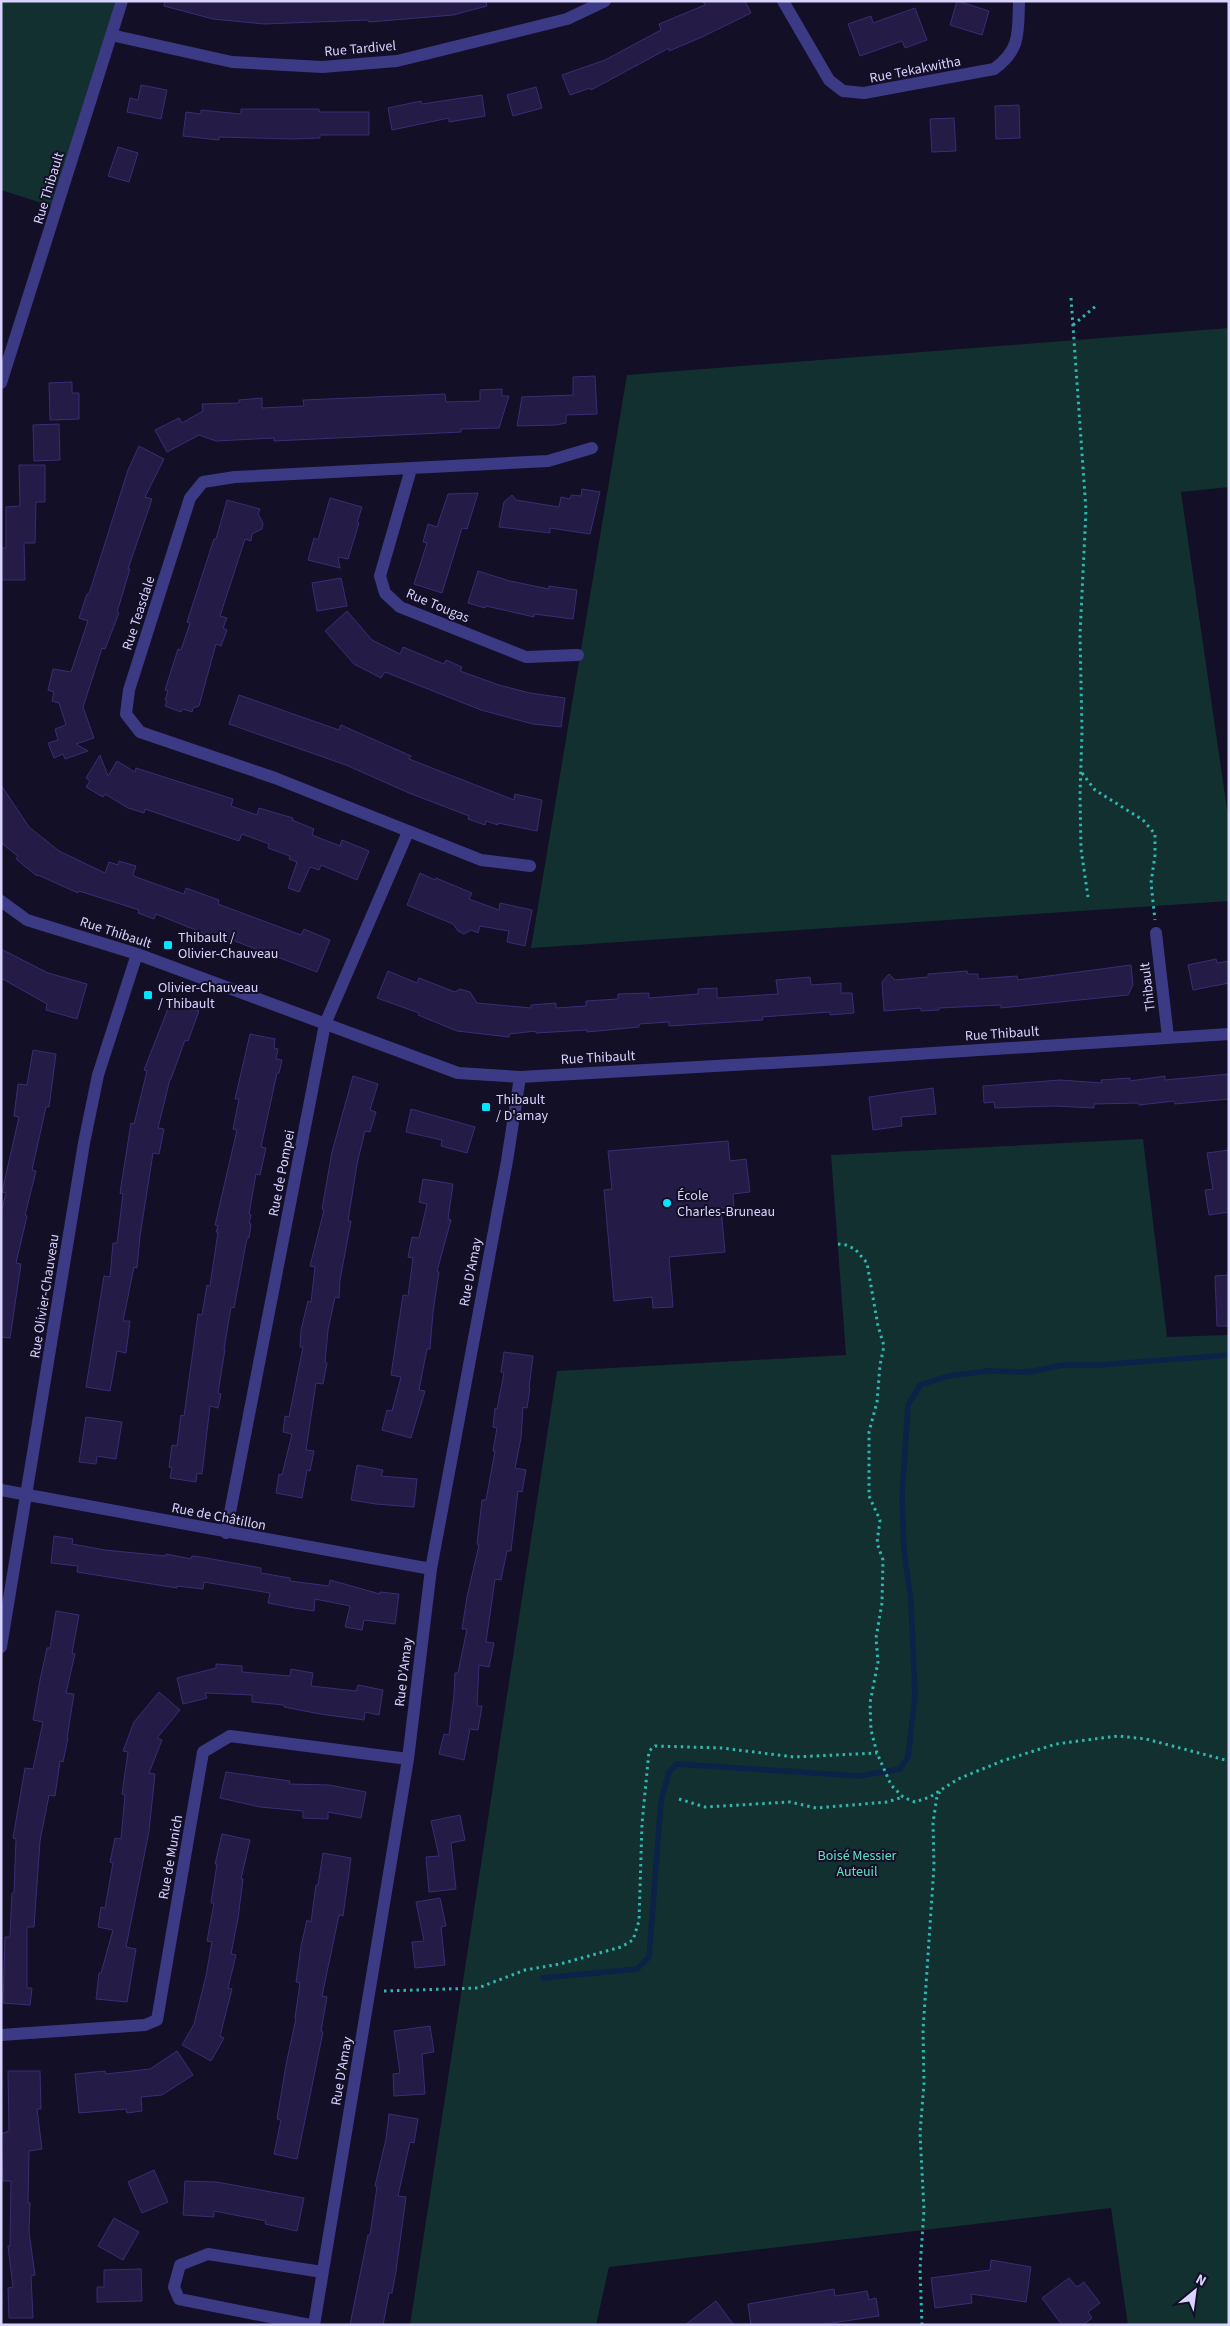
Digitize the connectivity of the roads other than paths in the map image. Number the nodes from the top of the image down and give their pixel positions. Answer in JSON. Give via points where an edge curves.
{"nodes":[{"id":1,"x":122,"y":1,"type":"edge"},
{"id":2,"x":606,"y":1,"type":"edge"},
{"id":3,"x":784,"y":1,"type":"edge"},
{"id":4,"x":1019,"y":1,"type":"edge"},
{"id":5,"x":111,"y":36,"type":"junction"},
{"id":6,"x":1,"y":383,"type":"edge"},
{"id":7,"x":592,"y":448,"type":"dead end"},
{"id":8,"x":411,"y":469,"type":"junction"},
{"id":9,"x":578,"y":655,"type":"dead end"},
{"id":10,"x":408,"y":832,"type":"junction"},
{"id":11,"x":530,"y":866,"type":"dead end"},
{"id":12,"x":1,"y":901,"type":"edge"},
{"id":13,"x":1156,"y":934,"type":"road end"},
{"id":14,"x":137,"y":954,"type":"junction"},
{"id":15,"x":325,"y":1024,"type":"junction"},
{"id":16,"x":1229,"y":1034,"type":"edge"},
{"id":17,"x":1168,"y":1037,"type":"junction"},
{"id":18,"x":520,"y":1077,"type":"junction"},
{"id":19,"x":1,"y":1490,"type":"edge"},
{"id":20,"x":26,"y":1494,"type":"junction"},
{"id":21,"x":226,"y":1533,"type":"junction"},
{"id":22,"x":430,"y":1570,"type":"junction"},
{"id":23,"x":1,"y":1647,"type":"edge"},
{"id":24,"x":408,"y":1760,"type":"junction"},
{"id":25,"x":1,"y":2035,"type":"edge"},
{"id":26,"x":322,"y":2272,"type":"junction"},
{"id":27,"x":312,"y":2325,"type":"edge"}],
"edges":[{"from":1,"to":5,"type":"street","name":"Rue Thibault"},
{"from":2,"to":5,"type":"street","name":"Rue Tardivel","via":[[567,19],[397,61],[322,67],[232,62]]},
{"from":3,"to":4,"type":"street","name":"Rue Tekakwitha","via":[[829,80],[843,91],[864,94],[994,69],[1007,60],[1017,39]]},
{"from":5,"to":6,"type":"street","name":"Rue Thibault"},
{"from":7,"to":8,"type":"street","name":"Rue Teasdale","via":[[548,461]]},
{"from":8,"to":9,"type":"street","name":"Rue Tougas","via":[[380,576],[384,593],[400,607],[526,657]]},
{"from":8,"to":10,"type":"street","name":"Rue Teasdale","via":[[235,477],[204,482],[190,498],[129,690],[126,714],[140,732],[275,778]]},
{"from":10,"to":11,"type":"street","name":"Rue Teasdale","via":[[481,860]]},
{"from":10,"to":15,"type":"street","name":"Rue de Pompei"},
{"from":12,"to":14,"type":"street","name":"Rue Thibault","via":[[27,920]]},
{"from":13,"to":17,"type":"street","name":"Thibault"},
{"from":14,"to":15,"type":"street","name":"Rue Thibault"},
{"from":14,"to":20,"type":"street","name":"Rue Olivier-Chauveau","via":[[98,1075],[84,1142]]},
{"from":15,"to":18,"type":"street","name":"Rue Thibault","via":[[458,1073]]},
{"from":15,"to":21,"type":"street","name":"Rue de Pompei"},
{"from":16,"to":17,"type":"street","name":"Rue Thibault"},
{"from":17,"to":18,"type":"street","name":"Rue Thibault"},
{"from":18,"to":22,"type":"street","name":"Rue D'Amay"},
{"from":19,"to":20,"type":"street","name":"Rue de Châtillon"},
{"from":20,"to":21,"type":"street","name":"Rue de Châtillon"},
{"from":20,"to":23,"type":"street","name":"Rue Olivier-Chauveau"},
{"from":21,"to":22,"type":"street","name":"Rue de Châtillon"},
{"from":22,"to":24,"type":"street","name":"Rue D'Amay"},
{"from":24,"to":25,"type":"street","name":"Rue de Munich","via":[[230,1736],[203,1752],[157,2020],[145,2025]]},
{"from":24,"to":26,"type":"street","name":"Rue D'Amay"},
{"from":26,"to":27,"type":"street","name":"Rue D'Amay"},
{"from":26,"to":27,"type":"street","name":"Rue D'Amay","via":[[208,2254],[180,2265],[174,2287],[179,2299]]}]}
